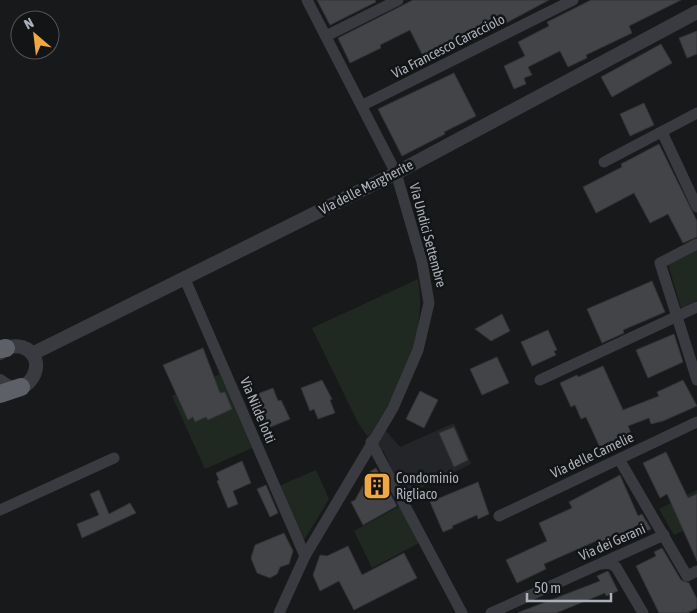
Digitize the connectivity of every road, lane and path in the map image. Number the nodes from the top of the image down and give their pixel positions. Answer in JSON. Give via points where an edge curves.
{"nodes":[{"id":1,"x":307,"y":0,"type":"edge"},
{"id":2,"x":398,"y":0,"type":"edge"},
{"id":3,"x":573,"y":0,"type":"edge"},
{"id":4,"x":697,"y":12,"type":"edge"},
{"id":5,"x":326,"y":36,"type":"junction"},
{"id":6,"x":363,"y":105,"type":"junction"},
{"id":7,"x":697,"y":113,"type":"edge"},
{"id":8,"x":662,"y":132,"type":"junction"},
{"id":9,"x":604,"y":162,"type":"dead end"},
{"id":10,"x":396,"y":173,"type":"junction"},
{"id":11,"x":697,"y":207,"type":"edge"},
{"id":12,"x":697,"y":244,"type":"edge"},
{"id":13,"x":184,"y":277,"type":"junction"},
{"id":14,"x":697,"y":307,"type":"edge"},
{"id":15,"x":677,"y":316,"type":"junction"},
{"id":16,"x":2,"y":350,"type":"edge"},
{"id":17,"x":32,"y":354,"type":"junction"},
{"id":18,"x":540,"y":380,"type":"dead end"},
{"id":19,"x":697,"y":380,"type":"edge"},
{"id":20,"x":0,"y":385,"type":"edge"},
{"id":21,"x":21,"y":387,"type":"joint"},
{"id":22,"x":697,"y":422,"type":"edge"},
{"id":23,"x":372,"y":442,"type":"junction"},
{"id":24,"x":114,"y":458,"type":"dead end"},
{"id":25,"x":619,"y":459,"type":"junction"},
{"id":26,"x":0,"y":510,"type":"edge"},
{"id":27,"x":499,"y":516,"type":"dead end"},
{"id":28,"x":664,"y":535,"type":"junction"},
{"id":29,"x":305,"y":556,"type":"junction"},
{"id":30,"x":596,"y":566,"type":"junction"},
{"id":31,"x":697,"y":571,"type":"edge"},
{"id":32,"x":279,"y":613,"type":"edge"},
{"id":33,"x":462,"y":613,"type":"edge"},
{"id":34,"x":491,"y":613,"type":"edge"},
{"id":35,"x":643,"y":613,"type":"edge"}],
"edges":[{"from":1,"to":5,"type":"street","name":"Via Undici Settembre"},
{"from":2,"to":5,"type":"street"},
{"from":3,"to":6,"type":"street","name":"Via Francesco Caracciolo"},
{"from":4,"to":10,"type":"street","name":"Via delle Margherite"},
{"from":5,"to":6,"type":"street","name":"Via Undici Settembre"},
{"from":6,"to":10,"type":"street","name":"Via Undici Settembre"},
{"from":7,"to":8,"type":"street"},
{"from":8,"to":9,"type":"street"},
{"from":8,"to":11,"type":"street"},
{"from":10,"to":13,"type":"street","name":"Via delle Margherite"},
{"from":10,"to":23,"type":"street","name":"Via Undici Settembre","via":[[422,262],[429,302],[418,350],[392,408]]},
{"from":12,"to":15,"type":"street","via":[[660,263]]},
{"from":13,"to":17,"type":"street","name":"Via delle Margherite"},
{"from":13,"to":29,"type":"street","name":"Via Nilde Iotti"},
{"from":14,"to":15,"type":"street"},
{"from":15,"to":18,"type":"street"},
{"from":15,"to":19,"type":"street"},
{"from":16,"to":17,"type":"street","via":[[20,346]]},
{"from":17,"to":21,"type":"street","via":[[35,373],[32,380]]},
{"from":20,"to":21,"type":"highway"},
{"from":22,"to":25,"type":"street","name":"Via delle Camelie"},
{"from":23,"to":29,"type":"street","name":"Via Undici Settembre"},
{"from":23,"to":33,"type":"street"},
{"from":24,"to":26,"type":"street"},
{"from":25,"to":27,"type":"street","name":"Via delle Camelie"},
{"from":25,"to":28,"type":"street"},
{"from":28,"to":30,"type":"street","name":"Via dei Gerani"},
{"from":28,"to":31,"type":"street","via":[[687,576]]},
{"from":29,"to":32,"type":"street","name":"Via Undici Settembre"},
{"from":30,"to":34,"type":"street","name":"Via dei Gerani"},
{"from":30,"to":35,"type":"street","via":[[614,564]]}]}
